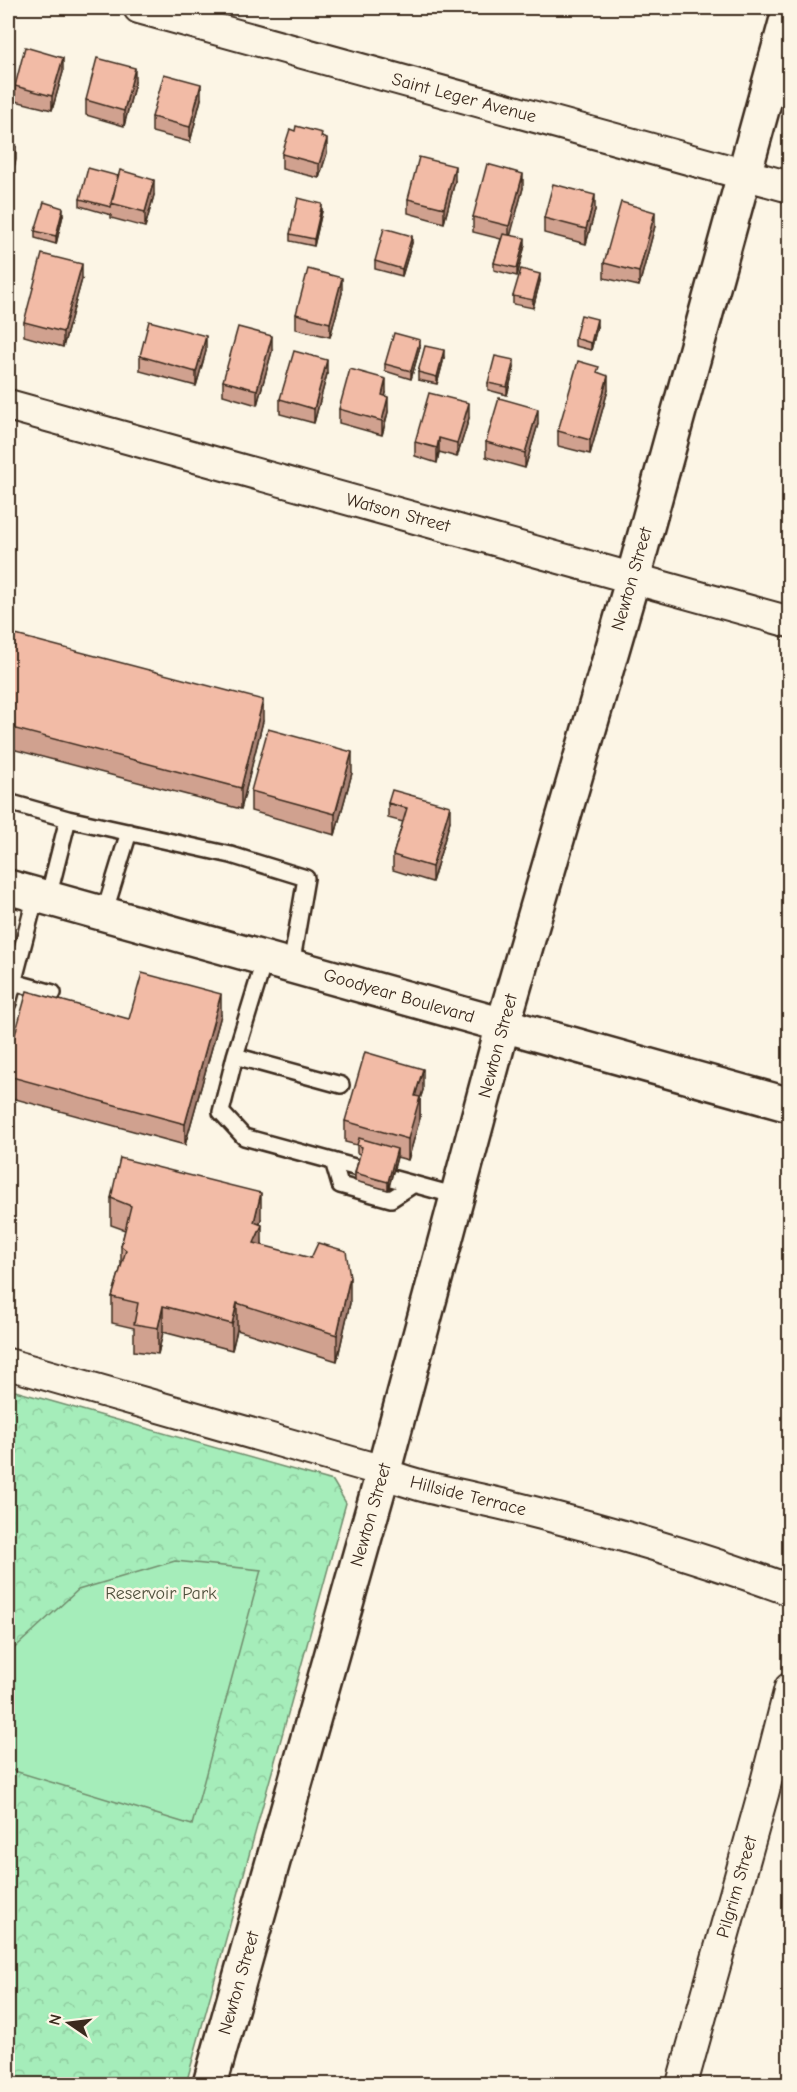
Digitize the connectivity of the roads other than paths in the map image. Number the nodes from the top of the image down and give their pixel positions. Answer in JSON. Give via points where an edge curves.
{"nodes":[{"id":1,"x":139,"y":8,"type":"edge"},
{"id":2,"x":789,"y":8,"type":"edge"},
{"id":3,"x":743,"y":175,"type":"junction"},
{"id":4,"x":789,"y":188,"type":"edge"},
{"id":5,"x":8,"y":405,"type":"edge"},
{"id":6,"x":633,"y":578,"type":"junction"},
{"id":7,"x":789,"y":621,"type":"edge"},
{"id":8,"x":8,"y":802,"type":"edge"},
{"id":9,"x":68,"y":819,"type":"junction"},
{"id":10,"x":129,"y":832,"type":"junction"},
{"id":11,"x":31,"y":894,"type":"edge"},
{"id":12,"x":104,"y":914,"type":"junction"},
{"id":13,"x":278,"y":962,"type":"junction"},
{"id":14,"x":13,"y":982,"type":"junction"},
{"id":15,"x":53,"y":993,"type":"dead end"},
{"id":16,"x":8,"y":1003,"type":"edge"},
{"id":17,"x":503,"y":1025,"type":"junction"},
{"id":18,"x":235,"y":1056,"type":"junction"},
{"id":19,"x":341,"y":1085,"type":"dead end"},
{"id":20,"x":789,"y":1105,"type":"edge"},
{"id":21,"x":333,"y":1161,"type":"junction"},
{"id":22,"x":358,"y":1168,"type":"edge"},
{"id":23,"x":391,"y":1178,"type":"edge"},
{"id":24,"x":414,"y":1184,"type":"junction"},
{"id":25,"x":458,"y":1196,"type":"junction"},
{"id":26,"x":8,"y":1364,"type":"edge"},
{"id":27,"x":383,"y":1473,"type":"junction"},
{"id":28,"x":789,"y":1590,"type":"edge"},
{"id":29,"x":789,"y":1692,"type":"edge"},
{"id":30,"x":210,"y":2085,"type":"edge"},
{"id":31,"x":682,"y":2085,"type":"edge"}],
"edges":[{"from":1,"to":3,"type":"street","name":"Saint Leger Avenue"},
{"from":2,"to":3,"type":"street","name":"Newton Street"},
{"from":3,"to":4,"type":"street","name":"Saint Leger Avenue"},
{"from":3,"to":6,"type":"street","name":"Newton Street"},
{"from":5,"to":6,"type":"street","name":"Watson Street"},
{"from":6,"to":7,"type":"street","name":"Watson Street"},
{"from":6,"to":17,"type":"street","name":"Newton Street"},
{"from":8,"to":9,"type":"lane"},
{"from":9,"to":10,"type":"lane"},
{"from":9,"to":11,"type":"lane"},
{"from":10,"to":12,"type":"lane"},
{"from":10,"to":13,"type":"lane","via":[[231,855],[306,878]]},
{"from":11,"to":12,"type":"street","name":"Goodyear Boulevard"},
{"from":11,"to":14,"type":"lane"},
{"from":12,"to":13,"type":"street","name":"Goodyear Boulevard"},
{"from":13,"to":17,"type":"street","name":"Goodyear Boulevard"},
{"from":13,"to":18,"type":"lane"},
{"from":14,"to":15,"type":"lane"},
{"from":14,"to":16,"type":"lane"},
{"from":17,"to":20,"type":"street","name":"Goodyear Boulevard"},
{"from":17,"to":25,"type":"street","name":"Newton Street"},
{"from":18,"to":19,"type":"lane"},
{"from":18,"to":21,"type":"lane","via":[[221,1112],[244,1137]]},
{"from":21,"to":22,"type":"lane"},
{"from":21,"to":24,"type":"lane","via":[[340,1185],[391,1199]]},
{"from":23,"to":24,"type":"lane"},
{"from":24,"to":25,"type":"lane"},
{"from":25,"to":27,"type":"street","name":"Newton Street"},
{"from":26,"to":27,"type":"street","name":"Hillside Terrace"},
{"from":27,"to":28,"type":"street","name":"Hillside Terrace","via":[[722,1565]]},
{"from":27,"to":30,"type":"street","name":"Newton Street"},
{"from":29,"to":31,"type":"street","name":"Pilgrim Street"}]}
